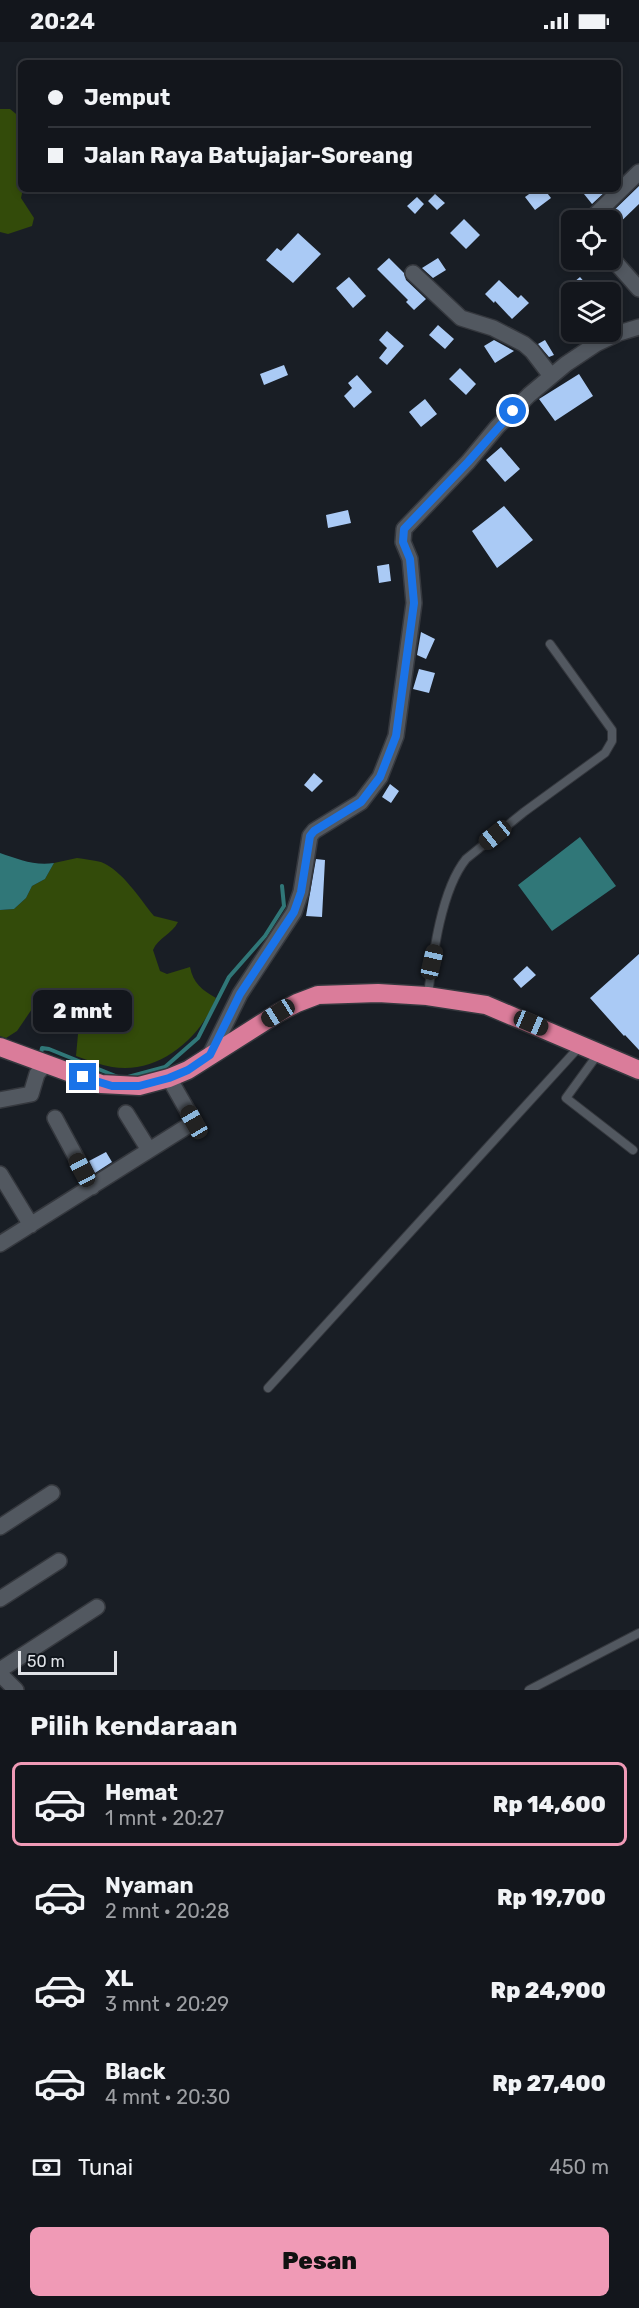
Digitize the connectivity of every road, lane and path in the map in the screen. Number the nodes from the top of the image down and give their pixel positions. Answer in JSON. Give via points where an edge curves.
{"nodes":[{"id":1,"x":639,"y":172,"type":"edge"},
{"id":2,"x":621,"y":190,"type":"edge"},
{"id":3,"x":619,"y":192,"type":"edge"},
{"id":4,"x":601,"y":210,"type":"edge"},
{"id":5,"x":621,"y":269,"type":"edge"},
{"id":6,"x":413,"y":273,"type":"dead end"},
{"id":7,"x":639,"y":289,"type":"edge"},
{"id":8,"x":639,"y":327,"type":"edge"},
{"id":9,"x":551,"y":376,"type":"junction"},
{"id":10,"x":550,"y":644,"type":"dead end"},
{"id":11,"x":428,"y":996,"type":"junction"},
{"id":12,"x":581,"y":1044,"type":"junction"},
{"id":13,"x":0,"y":1047,"type":"edge"},
{"id":14,"x":599,"y":1052,"type":"junction"},
{"id":15,"x":210,"y":1055,"type":"junction"},
{"id":16,"x":45,"y":1064,"type":"junction"},
{"id":17,"x":639,"y":1070,"type":"edge"},
{"id":18,"x":169,"y":1078,"type":"junction"},
{"id":19,"x":0,"y":1100,"type":"edge"},
{"id":20,"x":126,"y":1113,"type":"dead end"},
{"id":21,"x":55,"y":1118,"type":"dead end"},
{"id":22,"x":149,"y":1150,"type":"junction"},
{"id":23,"x":633,"y":1150,"type":"dead end"},
{"id":24,"x":0,"y":1174,"type":"edge"},
{"id":25,"x":92,"y":1187,"type":"junction"},
{"id":26,"x":31,"y":1225,"type":"junction"},
{"id":27,"x":0,"y":1245,"type":"edge"},
{"id":28,"x":268,"y":1388,"type":"dead end"},
{"id":29,"x":52,"y":1493,"type":"dead end"},
{"id":30,"x":0,"y":1527,"type":"edge"},
{"id":31,"x":59,"y":1560,"type":"dead end"},
{"id":32,"x":0,"y":1599,"type":"edge"},
{"id":33,"x":97,"y":1607,"type":"dead end"},
{"id":34,"x":639,"y":1633,"type":"edge"},
{"id":35,"x":0,"y":1672,"type":"edge"},
{"id":36,"x":16,"y":1690,"type":"edge"},
{"id":37,"x":529,"y":1690,"type":"edge"}],
"edges":[{"from":1,"to":2,"type":"street"},
{"from":3,"to":4,"type":"street"},
{"from":5,"to":7,"type":"street"},
{"from":6,"to":9,"type":"street","via":[[461,318],[524,344]]},
{"from":8,"to":9,"type":"street","via":[[596,344]]},
{"from":9,"to":15,"type":"street","via":[[497,427],[404,529],[414,603],[396,736],[380,777],[366,797],[310,836],[294,912],[240,994]]},
{"from":10,"to":11,"type":"lane","via":[[612,730],[612,741],[605,753],[524,812],[460,867],[451,880]]},
{"from":11,"to":12,"type":"highway","via":[[486,1005]]},
{"from":11,"to":15,"type":"highway","via":[[318,995],[278,1013]]},
{"from":12,"to":14,"type":"highway"},
{"from":12,"to":28,"type":"lane"},
{"from":13,"to":16,"type":"highway"},
{"from":14,"to":17,"type":"highway"},
{"from":14,"to":23,"type":"lane","via":[[566,1098]]},
{"from":15,"to":18,"type":"highway"},
{"from":16,"to":18,"type":"highway","via":[[112,1086],[139,1086]]},
{"from":16,"to":19,"type":"street","via":[[37,1074],[31,1094]]},
{"from":18,"to":22,"type":"street","via":[[194,1122]]},
{"from":20,"to":22,"type":"street"},
{"from":21,"to":25,"type":"street"},
{"from":22,"to":25,"type":"street"},
{"from":24,"to":26,"type":"street"},
{"from":25,"to":26,"type":"street"},
{"from":26,"to":27,"type":"street"},
{"from":29,"to":30,"type":"street"},
{"from":31,"to":32,"type":"street"},
{"from":33,"to":35,"type":"street"},
{"from":34,"to":37,"type":"lane"},
{"from":35,"to":36,"type":"street"}]}
